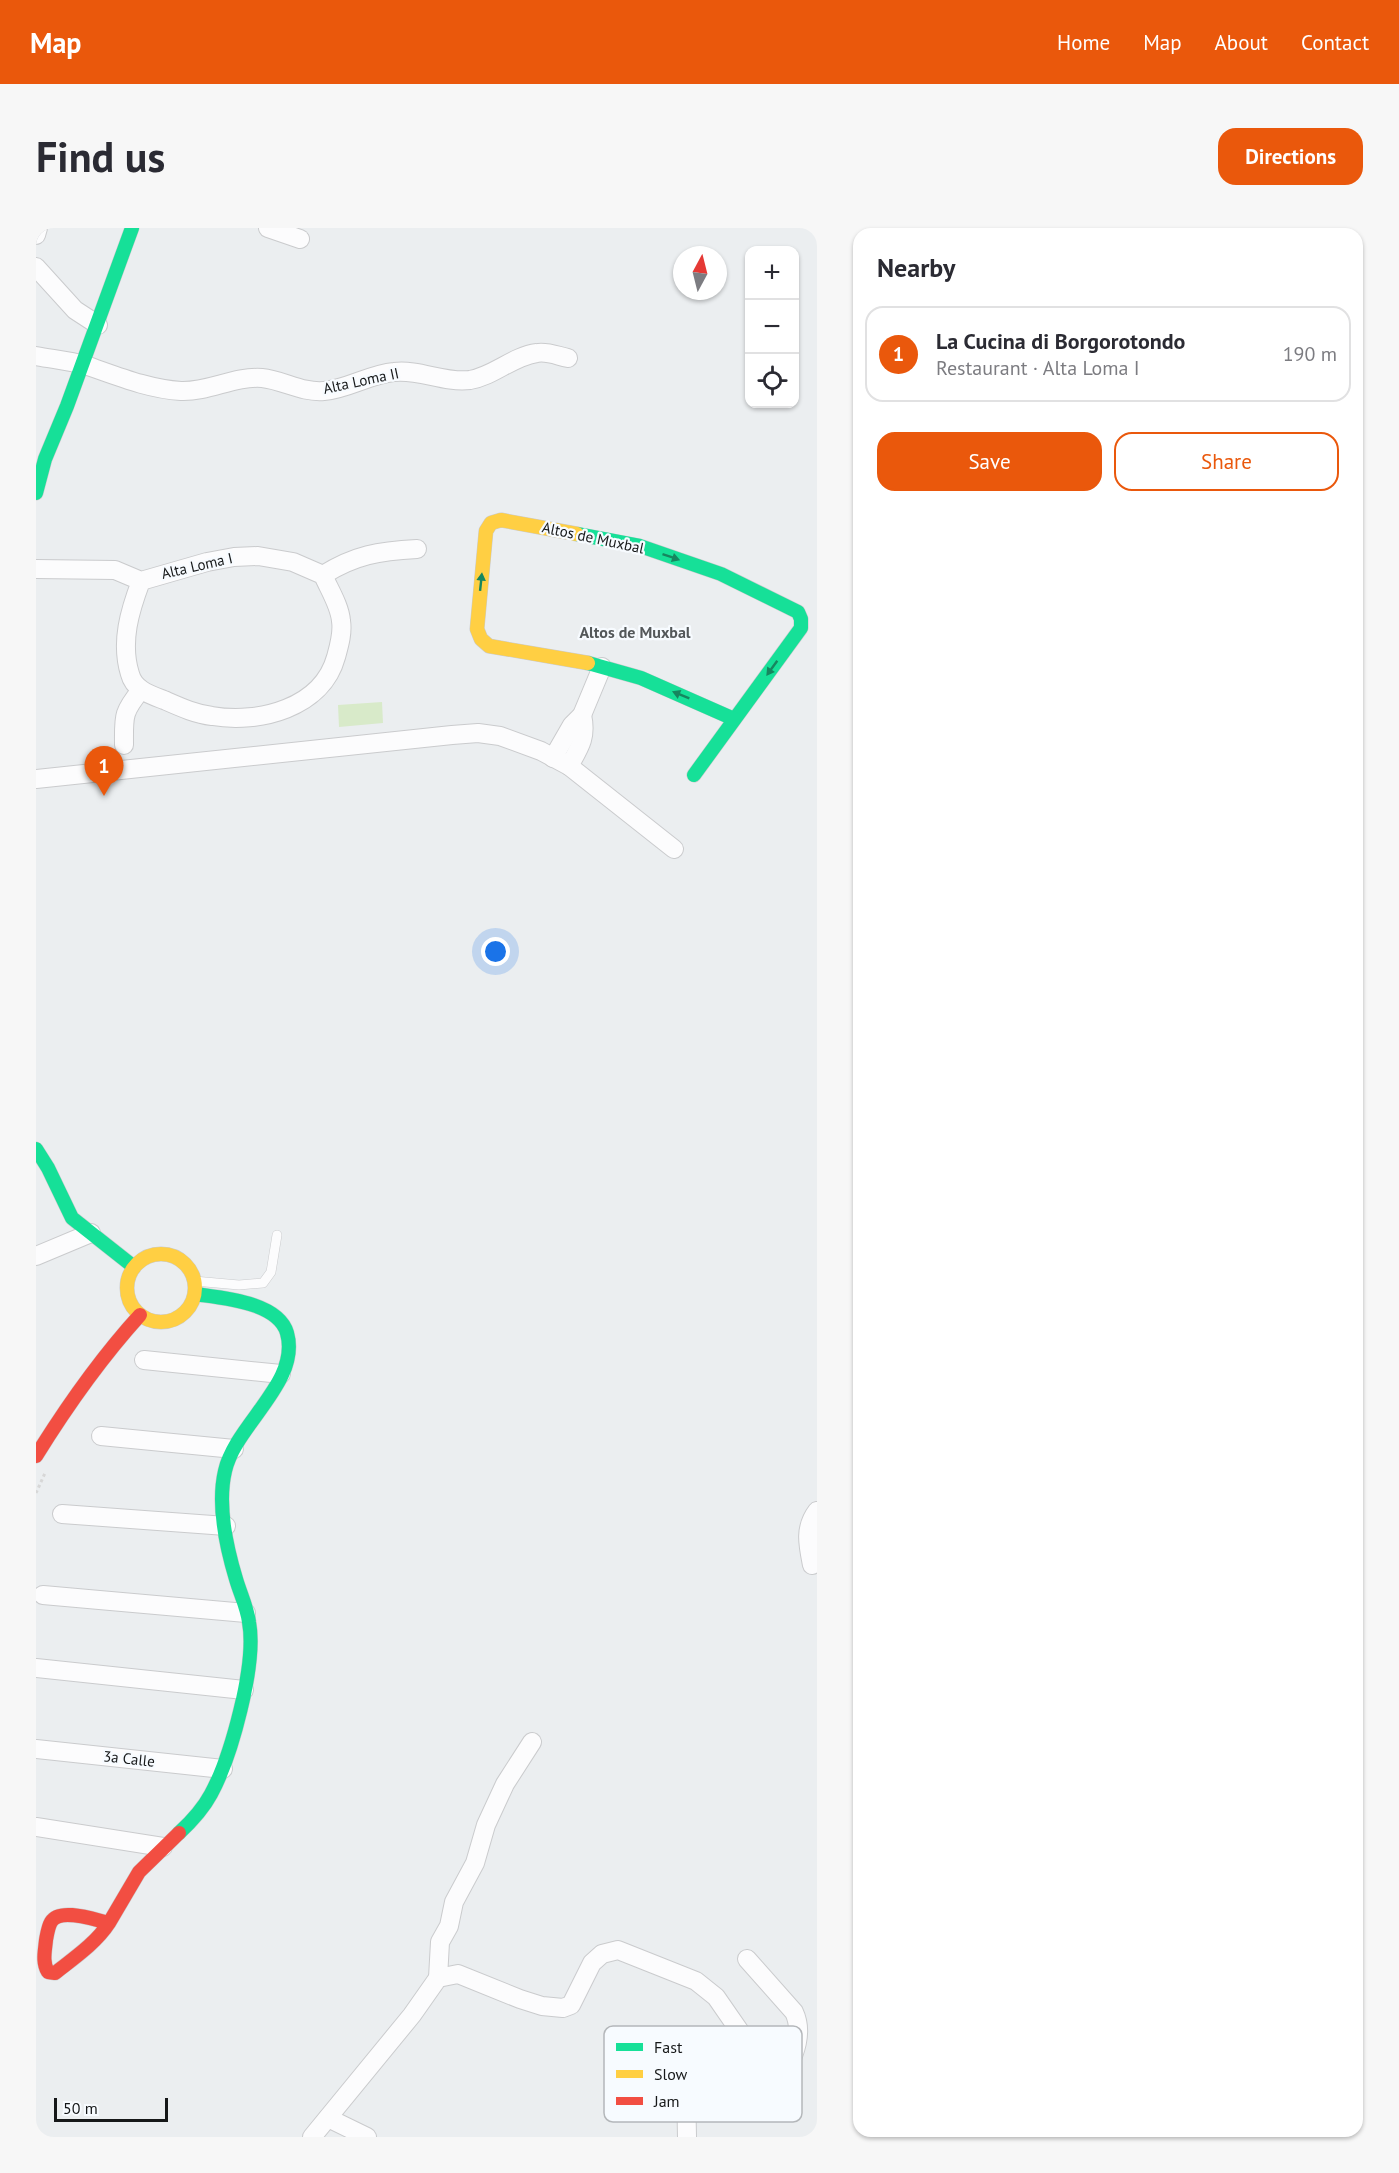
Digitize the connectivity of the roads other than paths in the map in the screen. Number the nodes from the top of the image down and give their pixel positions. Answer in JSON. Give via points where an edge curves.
{"nodes":[{"id":1,"x":38,"y":228,"type":"edge"},
{"id":2,"x":132,"y":228,"type":"edge"},
{"id":3,"x":268,"y":228,"type":"edge"},
{"id":4,"x":36,"y":236,"type":"edge"},
{"id":5,"x":300,"y":239,"type":"dead end"},
{"id":6,"x":36,"y":267,"type":"edge"},
{"id":7,"x":98,"y":325,"type":"junction"},
{"id":8,"x":36,"y":356,"type":"edge"},
{"id":9,"x":568,"y":358,"type":"dead end"},
{"id":10,"x":82,"y":364,"type":"junction"},
{"id":11,"x":36,"y":493,"type":"edge"},
{"id":12,"x":417,"y":549,"type":"dead end"},
{"id":13,"x":36,"y":568,"type":"edge"},
{"id":14,"x":322,"y":575,"type":"junction"},
{"id":15,"x":141,"y":580,"type":"junction"},
{"id":16,"x":602,"y":667,"type":"junction"},
{"id":17,"x":141,"y":690,"type":"junction"},
{"id":18,"x":734,"y":719,"type":"junction"},
{"id":19,"x":124,"y":745,"type":"dead end"},
{"id":20,"x":561,"y":762,"type":"junction"},
{"id":21,"x":694,"y":775,"type":"dead end"},
{"id":22,"x":36,"y":779,"type":"edge"},
{"id":23,"x":674,"y":849,"type":"dead end"},
{"id":24,"x":36,"y":1149,"type":"edge"},
{"id":25,"x":91,"y":1233,"type":"junction"},
{"id":26,"x":277,"y":1234,"type":"dead end"},
{"id":27,"x":36,"y":1256,"type":"edge"},
{"id":28,"x":134,"y":1267,"type":"junction"},
{"id":29,"x":194,"y":1287,"type":"junction"},
{"id":30,"x":140,"y":1315,"type":"junction"},
{"id":31,"x":144,"y":1360,"type":"dead end"},
{"id":32,"x":281,"y":1374,"type":"junction"},
{"id":33,"x":101,"y":1436,"type":"dead end"},
{"id":34,"x":234,"y":1449,"type":"junction"},
{"id":35,"x":36,"y":1456,"type":"edge"},
{"id":36,"x":817,"y":1511,"type":"edge"},
{"id":37,"x":62,"y":1514,"type":"dead end"},
{"id":38,"x":226,"y":1526,"type":"junction"},
{"id":39,"x":812,"y":1565,"type":"dead end"},
{"id":40,"x":43,"y":1595,"type":"dead end"},
{"id":41,"x":246,"y":1612,"type":"junction"},
{"id":42,"x":36,"y":1668,"type":"edge"},
{"id":43,"x":244,"y":1690,"type":"junction"},
{"id":44,"x":532,"y":1742,"type":"dead end"},
{"id":45,"x":36,"y":1749,"type":"edge"},
{"id":46,"x":223,"y":1769,"type":"junction"},
{"id":47,"x":36,"y":1827,"type":"edge"},
{"id":48,"x":163,"y":1847,"type":"junction"},
{"id":49,"x":109,"y":1923,"type":"junction"},
{"id":50,"x":747,"y":1959,"type":"dead end"},
{"id":51,"x":438,"y":1978,"type":"junction"},
{"id":52,"x":737,"y":2026,"type":"edge"},
{"id":53,"x":800,"y":2026,"type":"edge"},
{"id":54,"x":328,"y":2118,"type":"junction"},
{"id":55,"x":312,"y":2137,"type":"edge"},
{"id":56,"x":368,"y":2137,"type":"edge"}],
"edges":[{"from":1,"to":4,"type":"street"},
{"from":2,"to":7,"type":"street"},
{"from":3,"to":5,"type":"street"},
{"from":6,"to":7,"type":"street","via":[[75,310]]},
{"from":7,"to":10,"type":"street"},
{"from":8,"to":10,"type":"street","name":"Alta Loma II"},
{"from":9,"to":10,"type":"street","name":"Alta Loma II","via":[[536,352],[471,379],[452,381],[393,372],[324,391],[249,378],[183,391],[132,382]]},
{"from":10,"to":11,"type":"street","via":[[41,464]]},
{"from":12,"to":14,"type":"street","via":[[363,556]]},
{"from":13,"to":15,"type":"street","name":"Alta Loma I","via":[[115,570]]},
{"from":14,"to":15,"type":"street","name":"Alta Loma I","via":[[293,561],[234,556]]},
{"from":14,"to":17,"type":"street","via":[[342,622],[340,642],[326,679],[300,703],[259,716],[212,717],[185,710]]},
{"from":15,"to":17,"type":"street","name":"Alta Loma I","via":[[126,631],[130,675]]},
{"from":18,"to":16,"type":"street","name":"Altos de Muxbal","one_way":true,"via":[[641,678]]},
{"from":16,"to":18,"type":"street","name":"Altos de Muxbal","one_way":true,"via":[[489,646],[480,640],[477,629],[486,531],[491,523],[501,520],[640,546],[721,574],[798,612],[801,628]]},
{"from":16,"to":20,"type":"street","via":[[582,716],[585,729],[580,746]]},
{"from":17,"to":19,"type":"street","via":[[128,706]]},
{"from":18,"to":21,"type":"street","name":"Altos de Muxbal"},
{"from":20,"to":22,"type":"street","via":[[500,736],[478,732]]},
{"from":20,"to":23,"type":"street"},
{"from":24,"to":25,"type":"street","via":[[67,1211]]},
{"from":25,"to":27,"type":"street"},
{"from":25,"to":28,"type":"street"},
{"from":26,"to":29,"type":"lane","via":[[271,1272],[263,1283]]},
{"from":28,"to":29,"type":"street","via":[[144,1259],[168,1255],[189,1269]]},
{"from":28,"to":30,"type":"street","via":[[127,1292]]},
{"from":29,"to":30,"type":"street","via":[[190,1307],[180,1317],[166,1322]]},
{"from":29,"to":32,"type":"street","via":[[273,1315],[285,1328],[290,1355]]},
{"from":30,"to":35,"type":"street","via":[[71,1400]]},
{"from":31,"to":32,"type":"street"},
{"from":32,"to":34,"type":"street"},
{"from":33,"to":34,"type":"street"},
{"from":34,"to":38,"type":"street","via":[[225,1469],[222,1503]]},
{"from":36,"to":39,"type":"street","via":[[808,1526]]},
{"from":37,"to":38,"type":"street"},
{"from":38,"to":41,"type":"street"},
{"from":40,"to":41,"type":"street"},
{"from":41,"to":43,"type":"street","via":[[251,1627]]},
{"from":42,"to":43,"type":"street"},
{"from":43,"to":46,"type":"street"},
{"from":44,"to":51,"type":"street","via":[[505,1784],[486,1825],[475,1863],[454,1902],[449,1926],[440,1942]]},
{"from":45,"to":46,"type":"street","name":"3a Calle"},
{"from":46,"to":48,"type":"street","via":[[203,1808]]},
{"from":47,"to":48,"type":"street"},
{"from":48,"to":49,"type":"street","via":[[130,1884]]},
{"from":49,"to":49,"type":"street","via":[[66,1965],[55,1973],[48,1972],[44,1965],[50,1923],[56,1917],[65,1914]]},
{"from":50,"to":53,"type":"street","via":[[794,2012]]},
{"from":51,"to":52,"type":"street","via":[[458,1974],[520,1999],[563,2008],[571,2005],[592,1963],[602,1954],[618,1950],[696,1981],[716,1997]]},
{"from":51,"to":54,"type":"street"},
{"from":54,"to":55,"type":"street"},
{"from":54,"to":56,"type":"street"}]}
